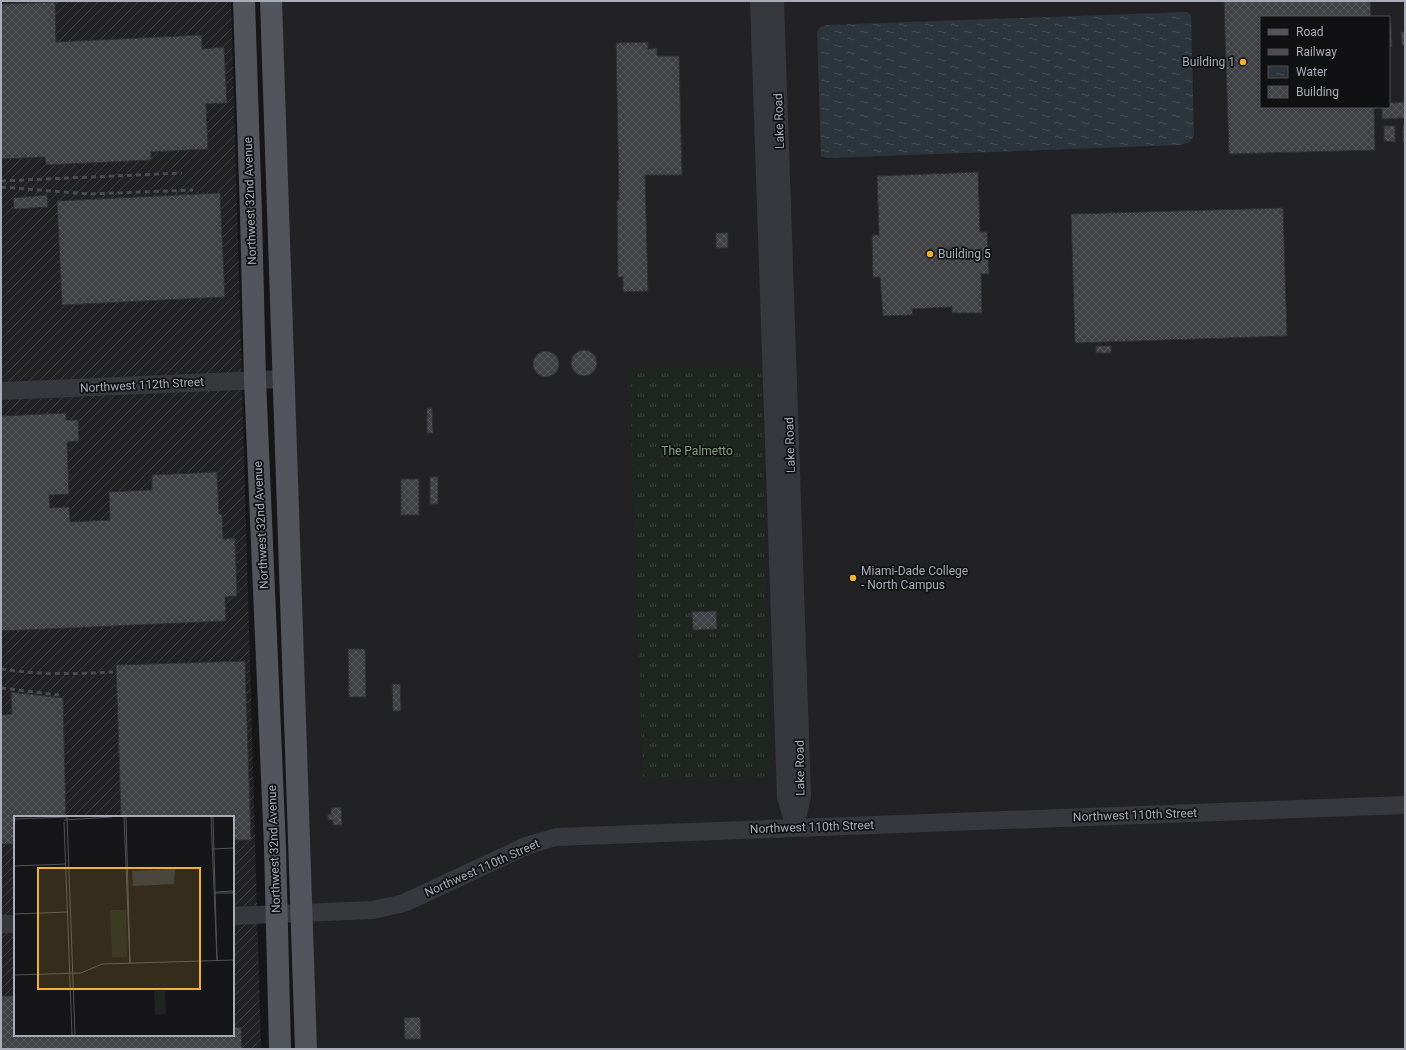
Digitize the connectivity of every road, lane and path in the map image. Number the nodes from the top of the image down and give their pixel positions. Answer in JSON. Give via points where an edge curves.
{"nodes":[{"id":1,"x":244,"y":1,"type":"edge"},
{"id":2,"x":271,"y":1,"type":"edge"},
{"id":3,"x":759,"y":1,"type":"edge"},
{"id":4,"x":775,"y":1,"type":"edge"},
{"id":5,"x":283,"y":379,"type":"junction"},
{"id":6,"x":255,"y":380,"type":"junction"},
{"id":7,"x":1,"y":391,"type":"edge"},
{"id":8,"x":1405,"y":805,"type":"edge"},
{"id":9,"x":795,"y":828,"type":"junction"},
{"id":10,"x":302,"y":912,"type":"junction"},
{"id":11,"x":276,"y":914,"type":"junction"},
{"id":12,"x":234,"y":916,"type":"edge"},
{"id":13,"x":1,"y":924,"type":"edge"},
{"id":14,"x":14,"y":924,"type":"edge"},
{"id":15,"x":280,"y":1049,"type":"edge"},
{"id":16,"x":306,"y":1049,"type":"edge"}],
"edges":[{"from":1,"to":6,"type":"main road","name":"Northwest 32nd Avenue"},
{"from":2,"to":5,"type":"main road","name":"Northwest 32nd Avenue"},
{"from":3,"to":9,"type":"street","name":"Lake Road","via":[[786,797]]},
{"from":4,"to":9,"type":"street","name":"Lake Road","via":[[802,796]]},
{"from":5,"to":6,"type":"street","name":"Northwest 112th Street"},
{"from":5,"to":10,"type":"main road","name":"Northwest 32nd Avenue"},
{"from":6,"to":7,"type":"street","name":"Northwest 112th Street"},
{"from":6,"to":11,"type":"main road","name":"Northwest 32nd Avenue"},
{"from":8,"to":9,"type":"street","name":"Northwest 110th Street"},
{"from":9,"to":10,"type":"street","name":"Northwest 110th Street","via":[[556,837],[526,846],[404,904],[373,910]]},
{"from":10,"to":11,"type":"street","name":"Northwest 110th Street"},
{"from":10,"to":16,"type":"main road","name":"Northwest 32nd Avenue"},
{"from":11,"to":12,"type":"street","name":"Northwest 110th Street"},
{"from":11,"to":15,"type":"main road","name":"Northwest 32nd Avenue"},
{"from":13,"to":14,"type":"street"}]}
